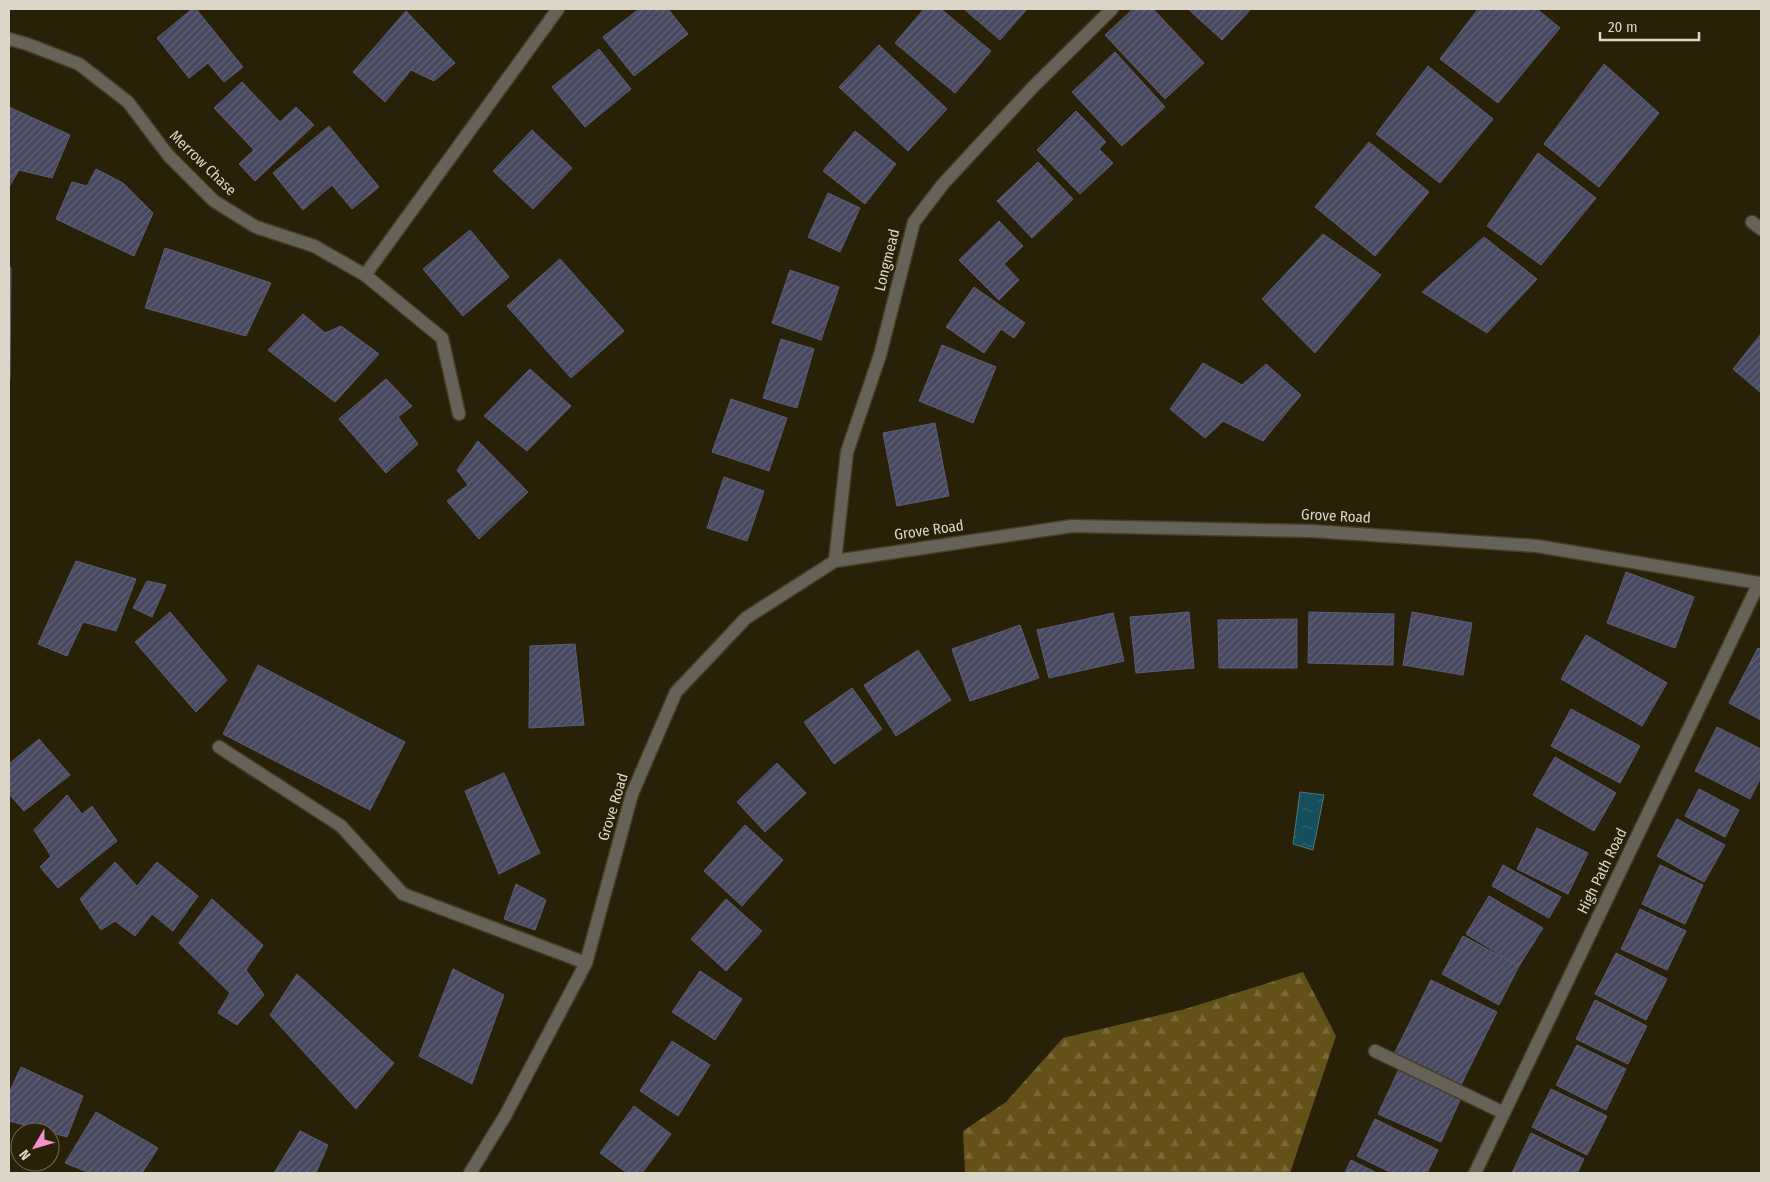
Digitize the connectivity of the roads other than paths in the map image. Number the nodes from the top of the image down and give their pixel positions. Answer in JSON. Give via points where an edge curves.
{"nodes":[{"id":1,"x":558,"y":9,"type":"edge"},
{"id":2,"x":1112,"y":9,"type":"edge"},
{"id":3,"x":9,"y":39,"type":"edge"},
{"id":4,"x":365,"y":276,"type":"junction"},
{"id":5,"x":459,"y":414,"type":"dead end"},
{"id":6,"x":835,"y":561,"type":"junction"},
{"id":7,"x":1760,"y":582,"type":"edge"},
{"id":8,"x":219,"y":746,"type":"dead end"},
{"id":9,"x":586,"y":963,"type":"junction"},
{"id":10,"x":1375,"y":1051,"type":"dead end"},
{"id":11,"x":1504,"y":1113,"type":"junction"},
{"id":12,"x":470,"y":1173,"type":"edge"},
{"id":13,"x":1475,"y":1173,"type":"edge"}],
"edges":[{"from":1,"to":4,"type":"street"},
{"from":2,"to":6,"type":"street","name":"Longmead","via":[[1033,86],[943,184],[914,222],[880,355],[848,452]]},
{"from":3,"to":4,"type":"street","name":"Merrow Chase","via":[[79,64],[128,102],[168,155],[214,201],[256,227],[314,246]]},
{"from":4,"to":5,"type":"street","name":"Merrow Chase","via":[[442,338]]},
{"from":6,"to":7,"type":"street","name":"Grove Road","via":[[1072,526],[1301,530],[1537,546]]},
{"from":6,"to":9,"type":"street","name":"Grove Road","via":[[746,618],[676,692],[632,794]]},
{"from":7,"to":11,"type":"street","name":"High Path Road"},
{"from":8,"to":9,"type":"street","via":[[341,826],[403,894]]},
{"from":9,"to":12,"type":"street","name":"Grove Road","via":[[505,1116]]},
{"from":10,"to":11,"type":"street"},
{"from":11,"to":13,"type":"street","name":"High Path Road"}]}
